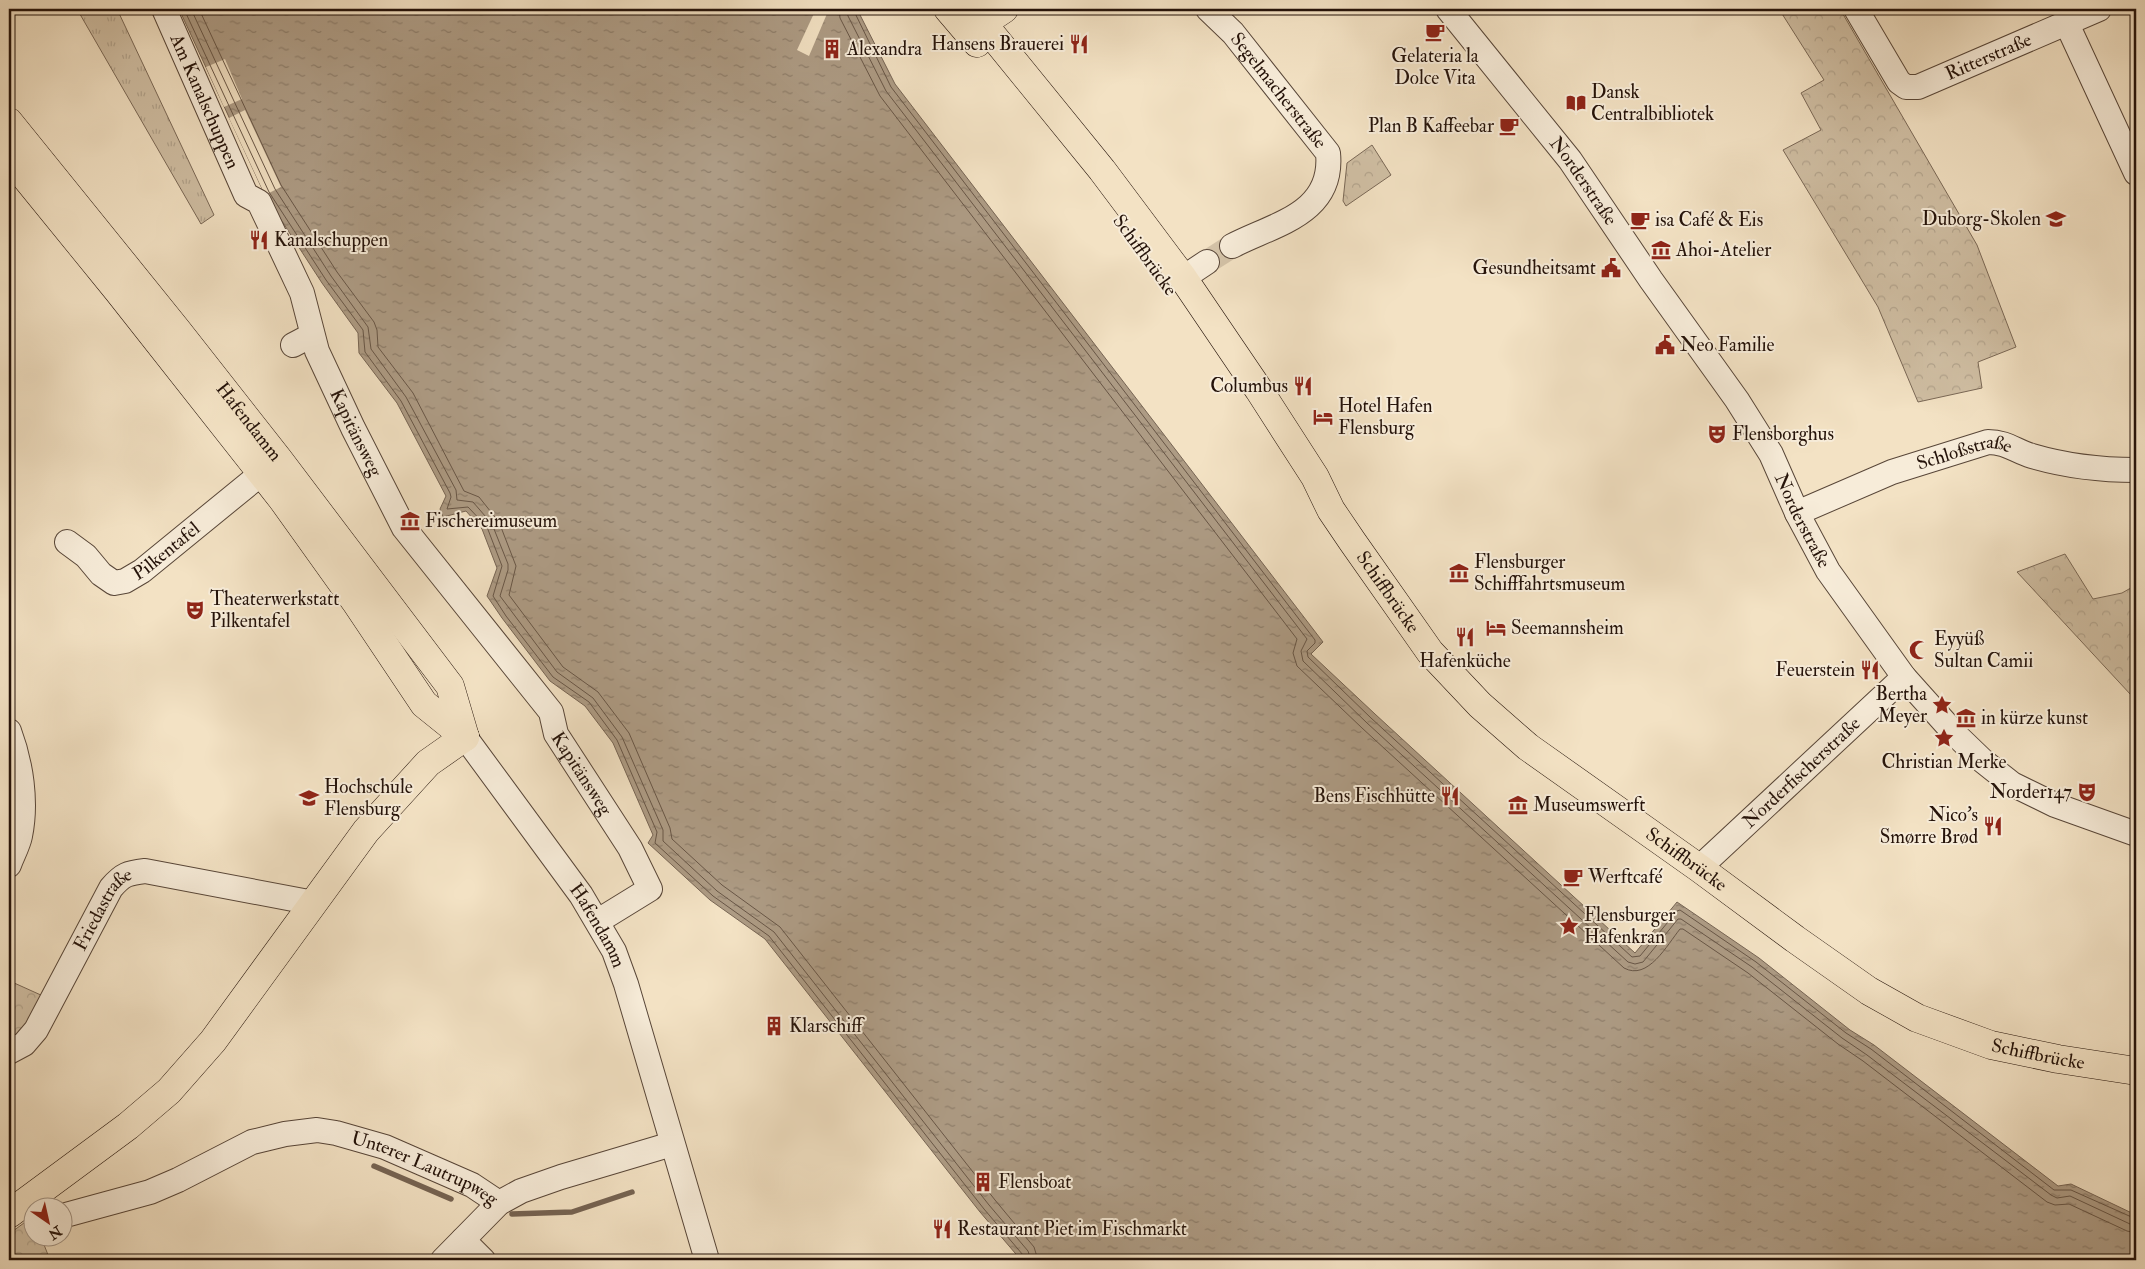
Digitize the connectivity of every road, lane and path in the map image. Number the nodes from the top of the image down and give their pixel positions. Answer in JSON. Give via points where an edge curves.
{"nodes":[{"id":1,"x":164,"y":9,"type":"edge"},
{"id":2,"x":948,"y":9,"type":"edge"},
{"id":3,"x":1208,"y":9,"type":"edge"},
{"id":4,"x":1448,"y":9,"type":"edge"},
{"id":5,"x":1856,"y":9,"type":"edge"},
{"id":6,"x":2099,"y":9,"type":"edge"},
{"id":7,"x":985,"y":17,"type":"edge"},
{"id":8,"x":2067,"y":24,"type":"junction"},
{"id":9,"x":9,"y":122,"type":"edge"},
{"id":10,"x":9,"y":157,"type":"edge"},
{"id":11,"x":2136,"y":173,"type":"edge"},
{"id":12,"x":246,"y":196,"type":"joint"},
{"id":13,"x":1232,"y":246,"type":"tunnel mouth"},
{"id":14,"x":1207,"y":262,"type":"tunnel mouth"},
{"id":15,"x":1182,"y":278,"type":"junction"},
{"id":16,"x":2136,"y":470,"type":"edge"},
{"id":17,"x":262,"y":473,"type":"junction"},
{"id":18,"x":1331,"y":510,"type":"junction"},
{"id":19,"x":1797,"y":513,"type":"junction"},
{"id":20,"x":67,"y":542,"type":"dead end"},
{"id":21,"x":1904,"y":677,"type":"junction"},
{"id":22,"x":9,"y":731,"type":"edge"},
{"id":23,"x":464,"y":737,"type":"junction"},
{"id":24,"x":2136,"y":834,"type":"edge"},
{"id":25,"x":9,"y":866,"type":"edge"},
{"id":26,"x":1699,"y":868,"type":"junction"},
{"id":27,"x":314,"y":903,"type":"junction"},
{"id":28,"x":598,"y":921,"type":"junction"},
{"id":29,"x":9,"y":1052,"type":"edge"},
{"id":30,"x":2136,"y":1071,"type":"edge"},
{"id":31,"x":672,"y":1144,"type":"junction"},
{"id":32,"x":499,"y":1203,"type":"junction"},
{"id":33,"x":72,"y":1213,"type":"edge"},
{"id":34,"x":9,"y":1214,"type":"edge"},
{"id":35,"x":463,"y":1240,"type":"junction"},
{"id":36,"x":444,"y":1260,"type":"edge"},
{"id":37,"x":484,"y":1260,"type":"edge"},
{"id":38,"x":707,"y":1260,"type":"edge"}],
"edges":[{"from":1,"to":12,"type":"street","name":"Am Kanalschuppen"},
{"from":2,"to":7,"type":"main road","name":"Schiffbrücke"},
{"from":3,"to":13,"type":"street","name":"Segelmacherstraße","via":[[1233,34],[1328,153],[1330,170],[1313,204],[1292,218]]},
{"from":4,"to":19,"type":"street","name":"Norderstraße","via":[[1570,160],[1738,400],[1771,454]]},
{"from":5,"to":8,"type":"street","name":"Ritterstraße","via":[[1899,82],[1906,88],[1918,88]]},
{"from":6,"to":8,"type":"street","name":"Ritterstraße"},
{"from":7,"to":15,"type":"main road","name":"Schiffbrücke"},
{"from":7,"to":18,"type":"main road","name":"Schiffbrücke","via":[[1088,178],[1169,287],[1306,484]]},
{"from":8,"to":11,"type":"street"},
{"from":9,"to":23,"type":"main road","name":"Hafendamm","via":[[279,460],[450,686]]},
{"from":10,"to":17,"type":"main road","name":"Hafendamm"},
{"from":12,"to":28,"type":"street","name":"Kapitänsweg","via":[[259,202],[302,292],[303,340],[317,351],[400,531],[551,712],[556,734],[630,848],[650,889]]},
{"from":14,"to":15,"type":"street"},
{"from":15,"to":18,"type":"main road","name":"Schiffbrücke","via":[[1224,335],[1310,469]]},
{"from":16,"to":19,"type":"street","name":"Schloßstraße","via":[[2096,470],[2029,456],[2001,442],[1988,442],[1892,472]]},
{"from":17,"to":20,"type":"street","name":"Pilkentafel","via":[[142,571],[125,581],[114,583],[100,574],[86,556]]},
{"from":17,"to":23,"type":"main road","name":"Hafendamm","via":[[355,600],[424,704]]},
{"from":18,"to":26,"type":"main road","name":"Schiffbrücke","via":[[1430,652],[1480,705],[1528,747]]},
{"from":19,"to":21,"type":"street","name":"Norderstraße","via":[[1828,571]]},
{"from":21,"to":24,"type":"street","name":"Norderstraße","via":[[1983,761],[2012,784],[2055,805]]},
{"from":21,"to":26,"type":"street","name":"Norderfischerstraße"},
{"from":22,"to":25,"type":"street","via":[[21,776],[22,799],[20,837]]},
{"from":23,"to":27,"type":"main road","via":[[428,763],[366,831]]},
{"from":23,"to":28,"type":"street","name":"Hafendamm"},
{"from":26,"to":30,"type":"main road","name":"Schiffbrücke","via":[[1870,991],[1917,1018],[1991,1045]]},
{"from":27,"to":29,"type":"street","name":"Friedastraße","via":[[146,871],[127,873],[112,888],[36,1030],[24,1044]]},
{"from":27,"to":34,"type":"main road","via":[[213,1041],[169,1091],[128,1126]]},
{"from":28,"to":31,"type":"street","name":"Hafendamm","via":[[626,984]]},
{"from":31,"to":32,"type":"street","name":"Unterer Lautrupweg","via":[[560,1177]]},
{"from":31,"to":38,"type":"street","name":"Hafendamm"},
{"from":32,"to":33,"type":"street","name":"Unterer Lautrupweg","via":[[472,1185],[385,1147],[336,1133],[317,1122],[252,1142],[150,1192]]},
{"from":32,"to":35,"type":"street"},
{"from":35,"to":36,"type":"street"},
{"from":35,"to":37,"type":"street"}]}
